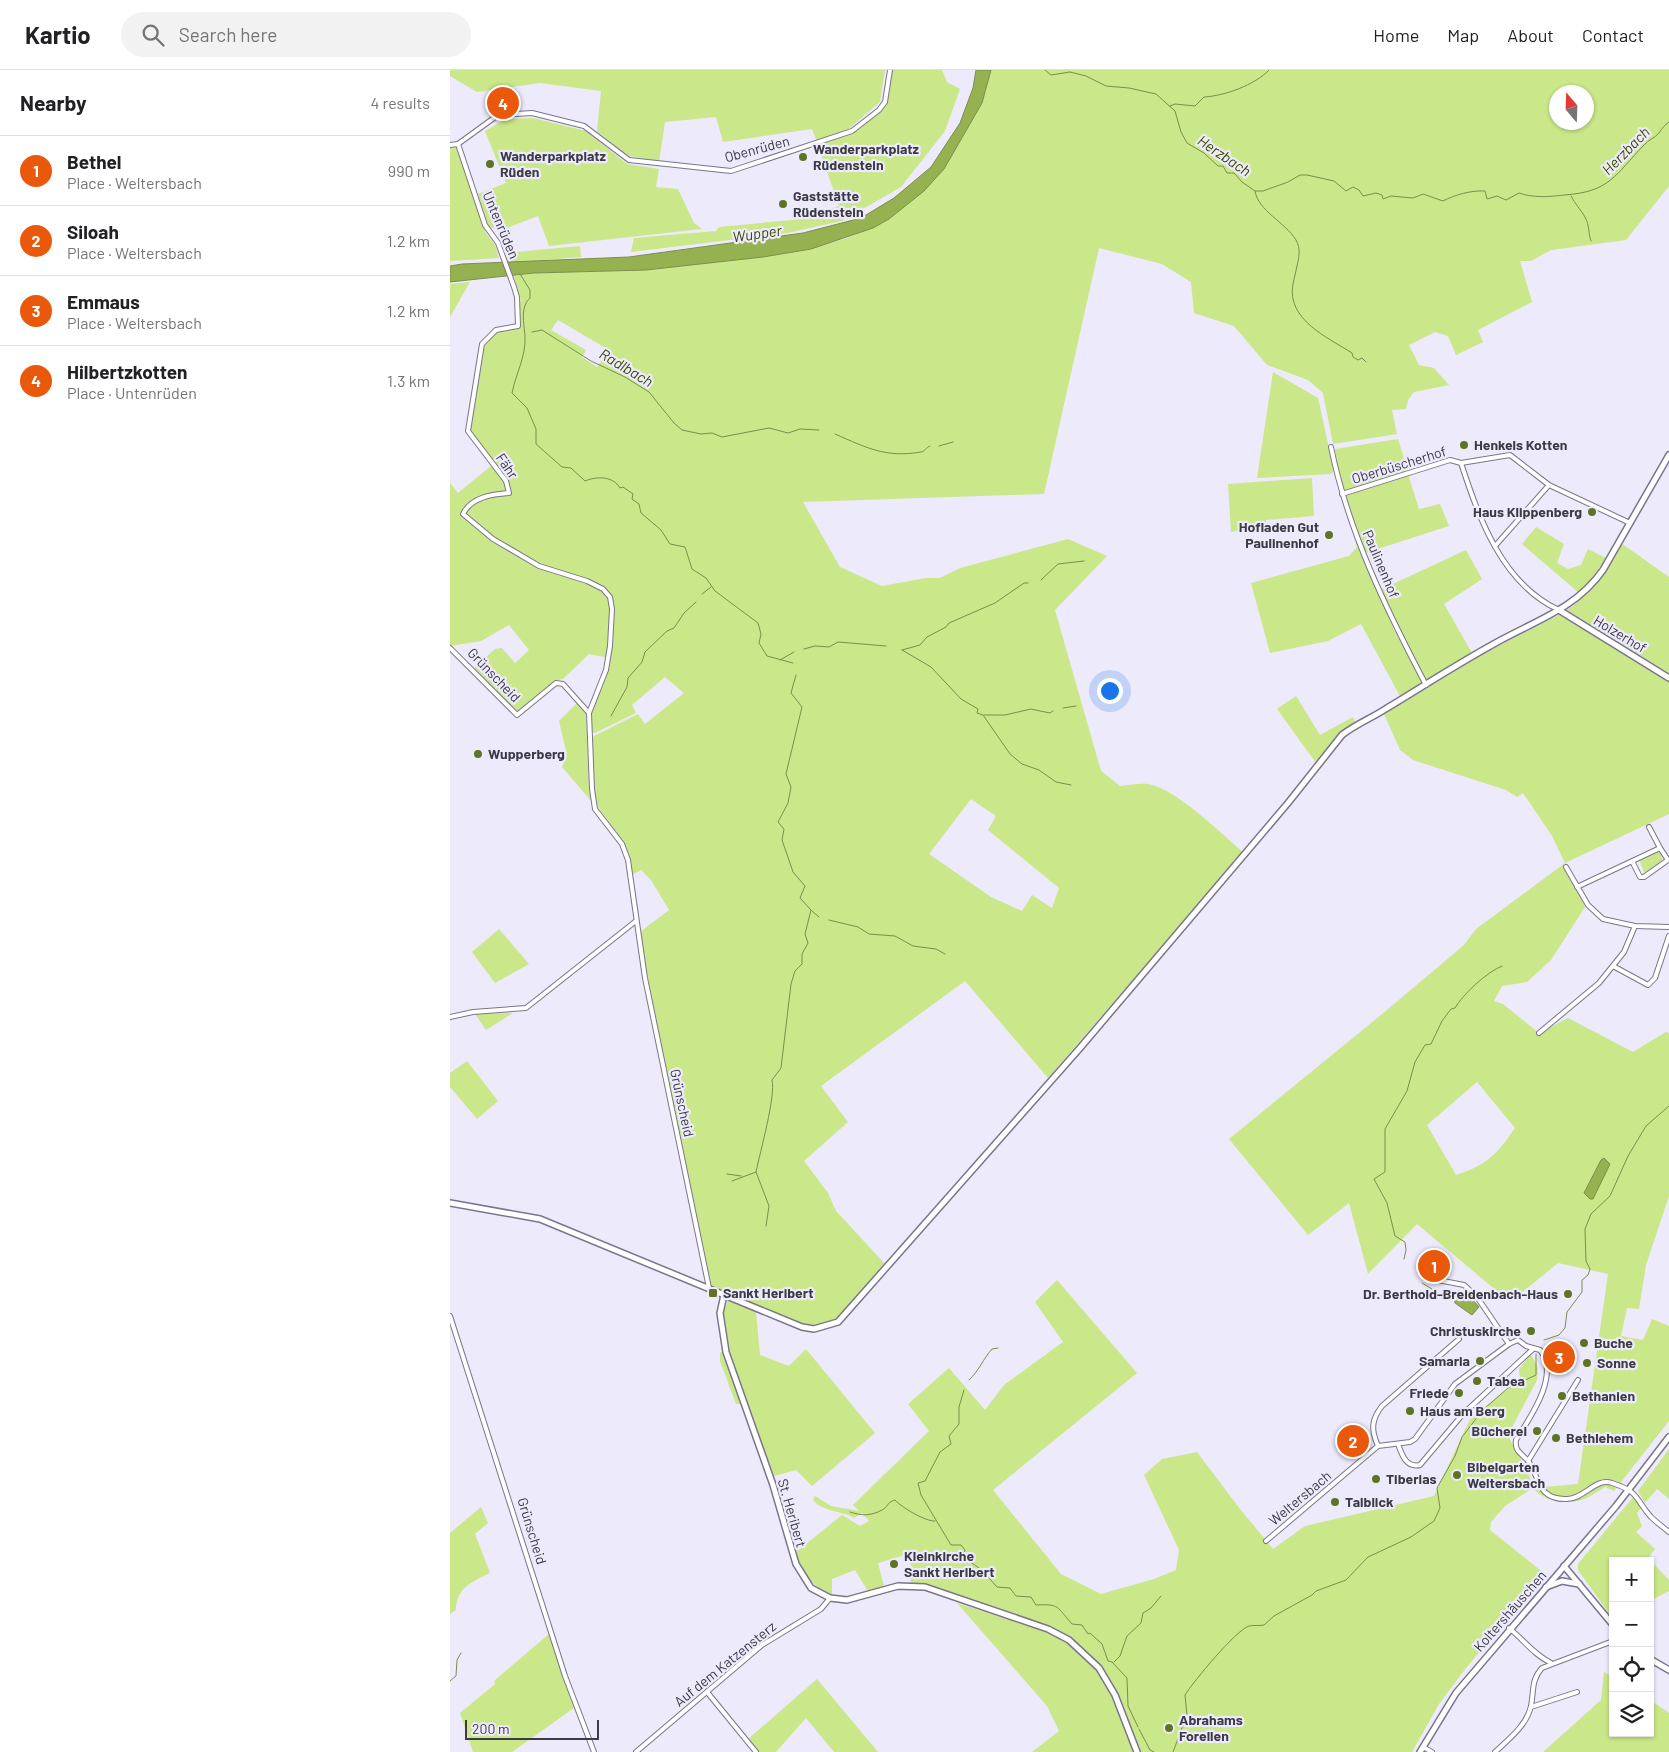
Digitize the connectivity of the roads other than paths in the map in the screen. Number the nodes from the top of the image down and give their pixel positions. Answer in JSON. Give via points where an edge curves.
{"nodes":[{"id":1,"x":890,"y":70,"type":"edge"},
{"id":2,"x":458,"y":144,"type":"junction"},
{"id":3,"x":450,"y":145,"type":"edge"},
{"id":4,"x":514,"y":287,"type":"joint"},
{"id":5,"x":1332,"y":447,"type":"dead end"},
{"id":6,"x":1669,"y":455,"type":"edge"},
{"id":7,"x":1461,"y":463,"type":"junction"},
{"id":8,"x":1549,"y":485,"type":"junction"},
{"id":9,"x":1342,"y":494,"type":"junction"},
{"id":10,"x":1630,"y":523,"type":"junction"},
{"id":11,"x":1495,"y":546,"type":"junction"},
{"id":12,"x":610,"y":597,"type":"joint"},
{"id":13,"x":1559,"y":610,"type":"junction"},
{"id":14,"x":450,"y":648,"type":"edge"},
{"id":15,"x":1669,"y":678,"type":"edge"},
{"id":16,"x":1426,"y":685,"type":"junction"},
{"id":17,"x":589,"y":712,"type":"junction"},
{"id":18,"x":1650,"y":827,"type":"dead end"},
{"id":19,"x":1660,"y":848,"type":"junction"},
{"id":20,"x":1632,"y":861,"type":"junction"},
{"id":21,"x":1566,"y":867,"type":"dead end"},
{"id":22,"x":1577,"y":887,"type":"junction"},
{"id":23,"x":636,"y":921,"type":"junction"},
{"id":24,"x":1635,"y":926,"type":"junction"},
{"id":25,"x":1669,"y":928,"type":"edge"},
{"id":26,"x":1669,"y":936,"type":"edge"},
{"id":27,"x":1613,"y":966,"type":"junction"},
{"id":28,"x":450,"y":1017,"type":"edge"},
{"id":29,"x":1539,"y":1033,"type":"dead end"},
{"id":30,"x":450,"y":1203,"type":"edge"},
{"id":31,"x":1425,"y":1272,"type":"dead end"},
{"id":32,"x":709,"y":1288,"type":"junction"},
{"id":33,"x":724,"y":1295,"type":"junction"},
{"id":34,"x":450,"y":1316,"type":"edge"},
{"id":35,"x":1460,"y":1339,"type":"dead end"},
{"id":36,"x":1509,"y":1344,"type":"junction"},
{"id":37,"x":1533,"y":1349,"type":"junction"},
{"id":38,"x":1578,"y":1380,"type":"dead end"},
{"id":39,"x":1669,"y":1436,"type":"edge"},
{"id":40,"x":1398,"y":1444,"type":"junction"},
{"id":41,"x":1378,"y":1446,"type":"junction"},
{"id":42,"x":1528,"y":1462,"type":"junction"},
{"id":43,"x":1628,"y":1490,"type":"junction"},
{"id":44,"x":1669,"y":1532,"type":"edge"},
{"id":45,"x":1266,"y":1541,"type":"dead end"},
{"id":46,"x":1564,"y":1566,"type":"junction"},
{"id":47,"x":1579,"y":1584,"type":"junction"},
{"id":48,"x":1545,"y":1588,"type":"junction"},
{"id":49,"x":830,"y":1598,"type":"junction"},
{"id":50,"x":1609,"y":1620,"type":"edge"},
{"id":51,"x":1510,"y":1628,"type":"junction"},
{"id":52,"x":1609,"y":1642,"type":"edge"},
{"id":53,"x":1654,"y":1661,"type":"edge"},
{"id":54,"x":1551,"y":1663,"type":"junction"},
{"id":55,"x":1669,"y":1670,"type":"edge"},
{"id":56,"x":707,"y":1692,"type":"junction"},
{"id":57,"x":1577,"y":1692,"type":"dead end"},
{"id":58,"x":1531,"y":1707,"type":"junction"},
{"id":59,"x":1421,"y":1749,"type":"edge"},
{"id":60,"x":594,"y":1752,"type":"edge"},
{"id":61,"x":636,"y":1752,"type":"edge"},
{"id":62,"x":756,"y":1752,"type":"edge"},
{"id":63,"x":1137,"y":1752,"type":"edge"},
{"id":64,"x":1432,"y":1752,"type":"edge"},
{"id":65,"x":1495,"y":1752,"type":"edge"}],
"edges":[{"from":1,"to":2,"type":"street","name":"Obenrüden","via":[[885,102],[852,131],[727,171],[629,160],[589,128],[542,114],[498,115]]},
{"from":2,"to":3,"type":"street"},
{"from":2,"to":4,"type":"street","name":"Untenrüden","via":[[485,225],[500,248]]},
{"from":4,"to":12,"type":"street","name":"Fähr","via":[[518,326],[496,330],[482,344],[468,431],[506,482],[509,493],[483,497],[463,514],[493,539],[539,566],[587,581],[603,589]]},
{"from":5,"to":9,"type":"street","name":"Paulinenhof"},
{"from":6,"to":10,"type":"street"},
{"from":7,"to":8,"type":"street","name":"Oberbüscherhof","via":[[1510,456]]},
{"from":7,"to":9,"type":"street","name":"Oberbüscherhof","via":[[1450,460]]},
{"from":7,"to":11,"type":"street","name":"Oberbüscherhof","via":[[1483,525]]},
{"from":8,"to":10,"type":"street","name":"Oberbüscherhof"},
{"from":8,"to":11,"type":"street"},
{"from":9,"to":16,"type":"street","name":"Paulinenhof","via":[[1396,630]]},
{"from":10,"to":13,"type":"street","via":[[1591,586],[1578,599]]},
{"from":11,"to":13,"type":"street","name":"Oberbüscherhof","via":[[1505,563],[1527,587]]},
{"from":12,"to":17,"type":"street","name":"Grünscheid","via":[[610,646],[606,670]]},
{"from":13,"to":15,"type":"street","name":"Holzerhof"},
{"from":13,"to":16,"type":"street"},
{"from":14,"to":17,"type":"street","name":"Grünscheid","via":[[517,715],[556,683],[563,684]]},
{"from":16,"to":33,"type":"street","via":[[1352,727],[1330,748],[1288,803],[1080,1048],[838,1322],[814,1329],[802,1327]]},
{"from":17,"to":23,"type":"street","name":"Grünscheid","via":[[595,809],[622,844],[628,860]]},
{"from":18,"to":19,"type":"street"},
{"from":19,"to":20,"type":"street"},
{"from":19,"to":20,"type":"street","via":[[1668,860],[1647,876],[1640,877]]},
{"from":20,"to":22,"type":"street"},
{"from":21,"to":22,"type":"street"},
{"from":22,"to":24,"type":"street","via":[[1588,905],[1603,919]]},
{"from":23,"to":28,"type":"street","via":[[526,1008]]},
{"from":23,"to":32,"type":"street","name":"Grünscheid","via":[[660,1056]]},
{"from":24,"to":25,"type":"street"},
{"from":24,"to":27,"type":"street","via":[[1624,952]]},
{"from":26,"to":27,"type":"street","via":[[1655,978],[1648,985]]},
{"from":27,"to":29,"type":"street","via":[[1591,990]]},
{"from":30,"to":32,"type":"street","via":[[540,1219]]},
{"from":31,"to":36,"type":"street","via":[[1438,1280],[1464,1285],[1477,1297]]},
{"from":32,"to":33,"type":"street"},
{"from":33,"to":49,"type":"street","name":"St. Heribert","via":[[720,1313],[726,1352],[776,1492],[796,1564],[811,1588]]},
{"from":34,"to":60,"type":"street","name":"Grünscheid","via":[[565,1676]]},
{"from":35,"to":41,"type":"street","via":[[1375,1415],[1372,1429]]},
{"from":36,"to":37,"type":"street","via":[[1518,1340]]},
{"from":36,"to":40,"type":"street","via":[[1455,1384],[1416,1439]]},
{"from":37,"to":40,"type":"street","via":[[1456,1422],[1420,1465],[1409,1464]]},
{"from":37,"to":42,"type":"street","via":[[1543,1354],[1546,1381],[1543,1395],[1516,1440],[1516,1449]]},
{"from":38,"to":42,"type":"street"},
{"from":39,"to":43,"type":"street","name":"Koltershäuschen"},
{"from":40,"to":41,"type":"street"},
{"from":41,"to":45,"type":"street","name":"Weltersbach"},
{"from":42,"to":43,"type":"street","via":[[1541,1488],[1557,1498],[1577,1497],[1603,1482]]},
{"from":43,"to":44,"type":"street","via":[[1634,1492],[1651,1517]]},
{"from":43,"to":46,"type":"street","name":"Koltershäuschen"},
{"from":46,"to":47,"type":"street"},
{"from":46,"to":48,"type":"street","name":"Koltershäuschen"},
{"from":47,"to":48,"type":"street","via":[[1562,1581]]},
{"from":47,"to":50,"type":"street"},
{"from":48,"to":51,"type":"street","name":"Koltershäuschen"},
{"from":49,"to":56,"type":"street","name":"Auf dem Katzensterz","via":[[821,1608],[762,1645]]},
{"from":49,"to":63,"type":"street","via":[[847,1600],[888,1588],[925,1587],[1048,1629],[1083,1651],[1109,1682]]},
{"from":51,"to":54,"type":"street","via":[[1524,1640],[1528,1649]]},
{"from":51,"to":59,"type":"street","name":"Koltershäuschen","via":[[1456,1693]]},
{"from":52,"to":54,"type":"street"},
{"from":53,"to":55,"type":"street"},
{"from":54,"to":58,"type":"street","via":[[1536,1675]]},
{"from":56,"to":61,"type":"street","name":"Auf dem Katzensterz"},
{"from":56,"to":62,"type":"street"},
{"from":57,"to":58,"type":"street"},
{"from":58,"to":65,"type":"street","via":[[1523,1724]]},
{"from":59,"to":64,"type":"street","name":"Koltershäuschen"}]}
